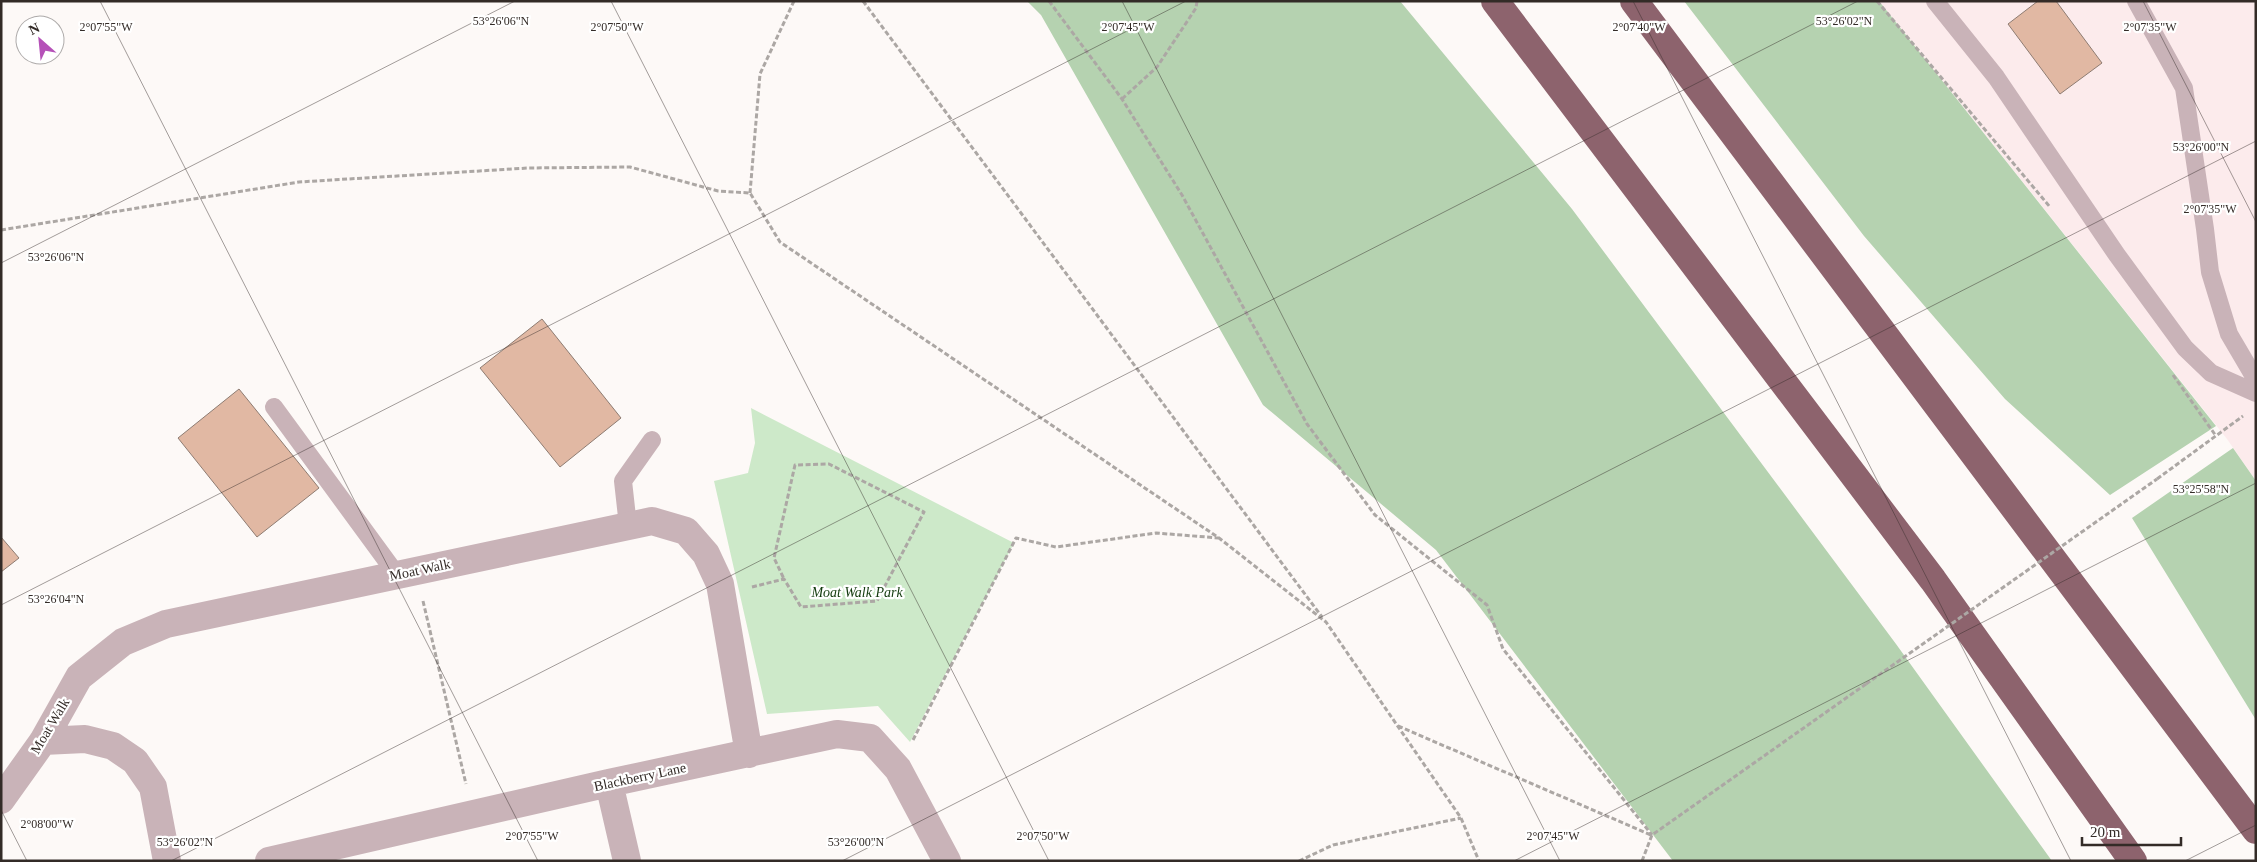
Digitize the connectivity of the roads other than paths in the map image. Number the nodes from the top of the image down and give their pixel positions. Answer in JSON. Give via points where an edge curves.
{"nodes":[{"id":1,"x":1495,"y":1,"type":"edge"},
{"id":2,"x":1634,"y":1,"type":"edge"},
{"id":3,"x":1935,"y":1,"type":"edge"},
{"id":4,"x":2136,"y":1,"type":"edge"},
{"id":5,"x":2256,"y":380,"type":"edge"},
{"id":6,"x":2256,"y":393,"type":"edge"},
{"id":7,"x":274,"y":407,"type":"dead end"},
{"id":8,"x":652,"y":440,"type":"dead end"},
{"id":9,"x":628,"y":526,"type":"junction"},
{"id":10,"x":406,"y":573,"type":"junction"},
{"id":11,"x":43,"y":741,"type":"junction"},
{"id":12,"x":749,"y":754,"type":"junction"},
{"id":13,"x":609,"y":783,"type":"junction"},
{"id":14,"x":1,"y":800,"type":"edge"},
{"id":15,"x":2256,"y":830,"type":"edge"},
{"id":16,"x":167,"y":861,"type":"edge"},
{"id":17,"x":269,"y":861,"type":"edge"},
{"id":18,"x":627,"y":861,"type":"edge"},
{"id":19,"x":948,"y":861,"type":"edge"},
{"id":20,"x":2133,"y":861,"type":"edge"}],
"edges":[{"from":1,"to":20,"type":"highway","via":[[1933,580]]},
{"from":2,"to":15,"type":"highway"},
{"from":3,"to":6,"type":"lane","via":[[1996,77],[2117,255],[2185,348],[2211,373]]},
{"from":4,"to":5,"type":"lane","via":[[2184,88],[2210,272],[2230,334]]},
{"from":7,"to":10,"type":"lane"},
{"from":8,"to":9,"type":"lane","via":[[623,481]]},
{"from":9,"to":10,"type":"street","name":"Moat Walk"},
{"from":9,"to":12,"type":"street","name":"Moat Walk","via":[[652,521],[686,531],[706,554],[720,584]]},
{"from":10,"to":11,"type":"street","name":"Moat Walk","via":[[166,624],[123,642],[79,677]]},
{"from":11,"to":14,"type":"street","name":"Moat Walk"},
{"from":11,"to":16,"type":"street","via":[[84,739],[113,746],[136,761],[154,787]]},
{"from":12,"to":13,"type":"street","name":"Blackberry Lane"},
{"from":12,"to":19,"type":"street","name":"Blackberry Lane","via":[[837,734],[870,738],[898,769]]},
{"from":13,"to":17,"type":"street","name":"Blackberry Lane"},
{"from":13,"to":18,"type":"street"}]}
